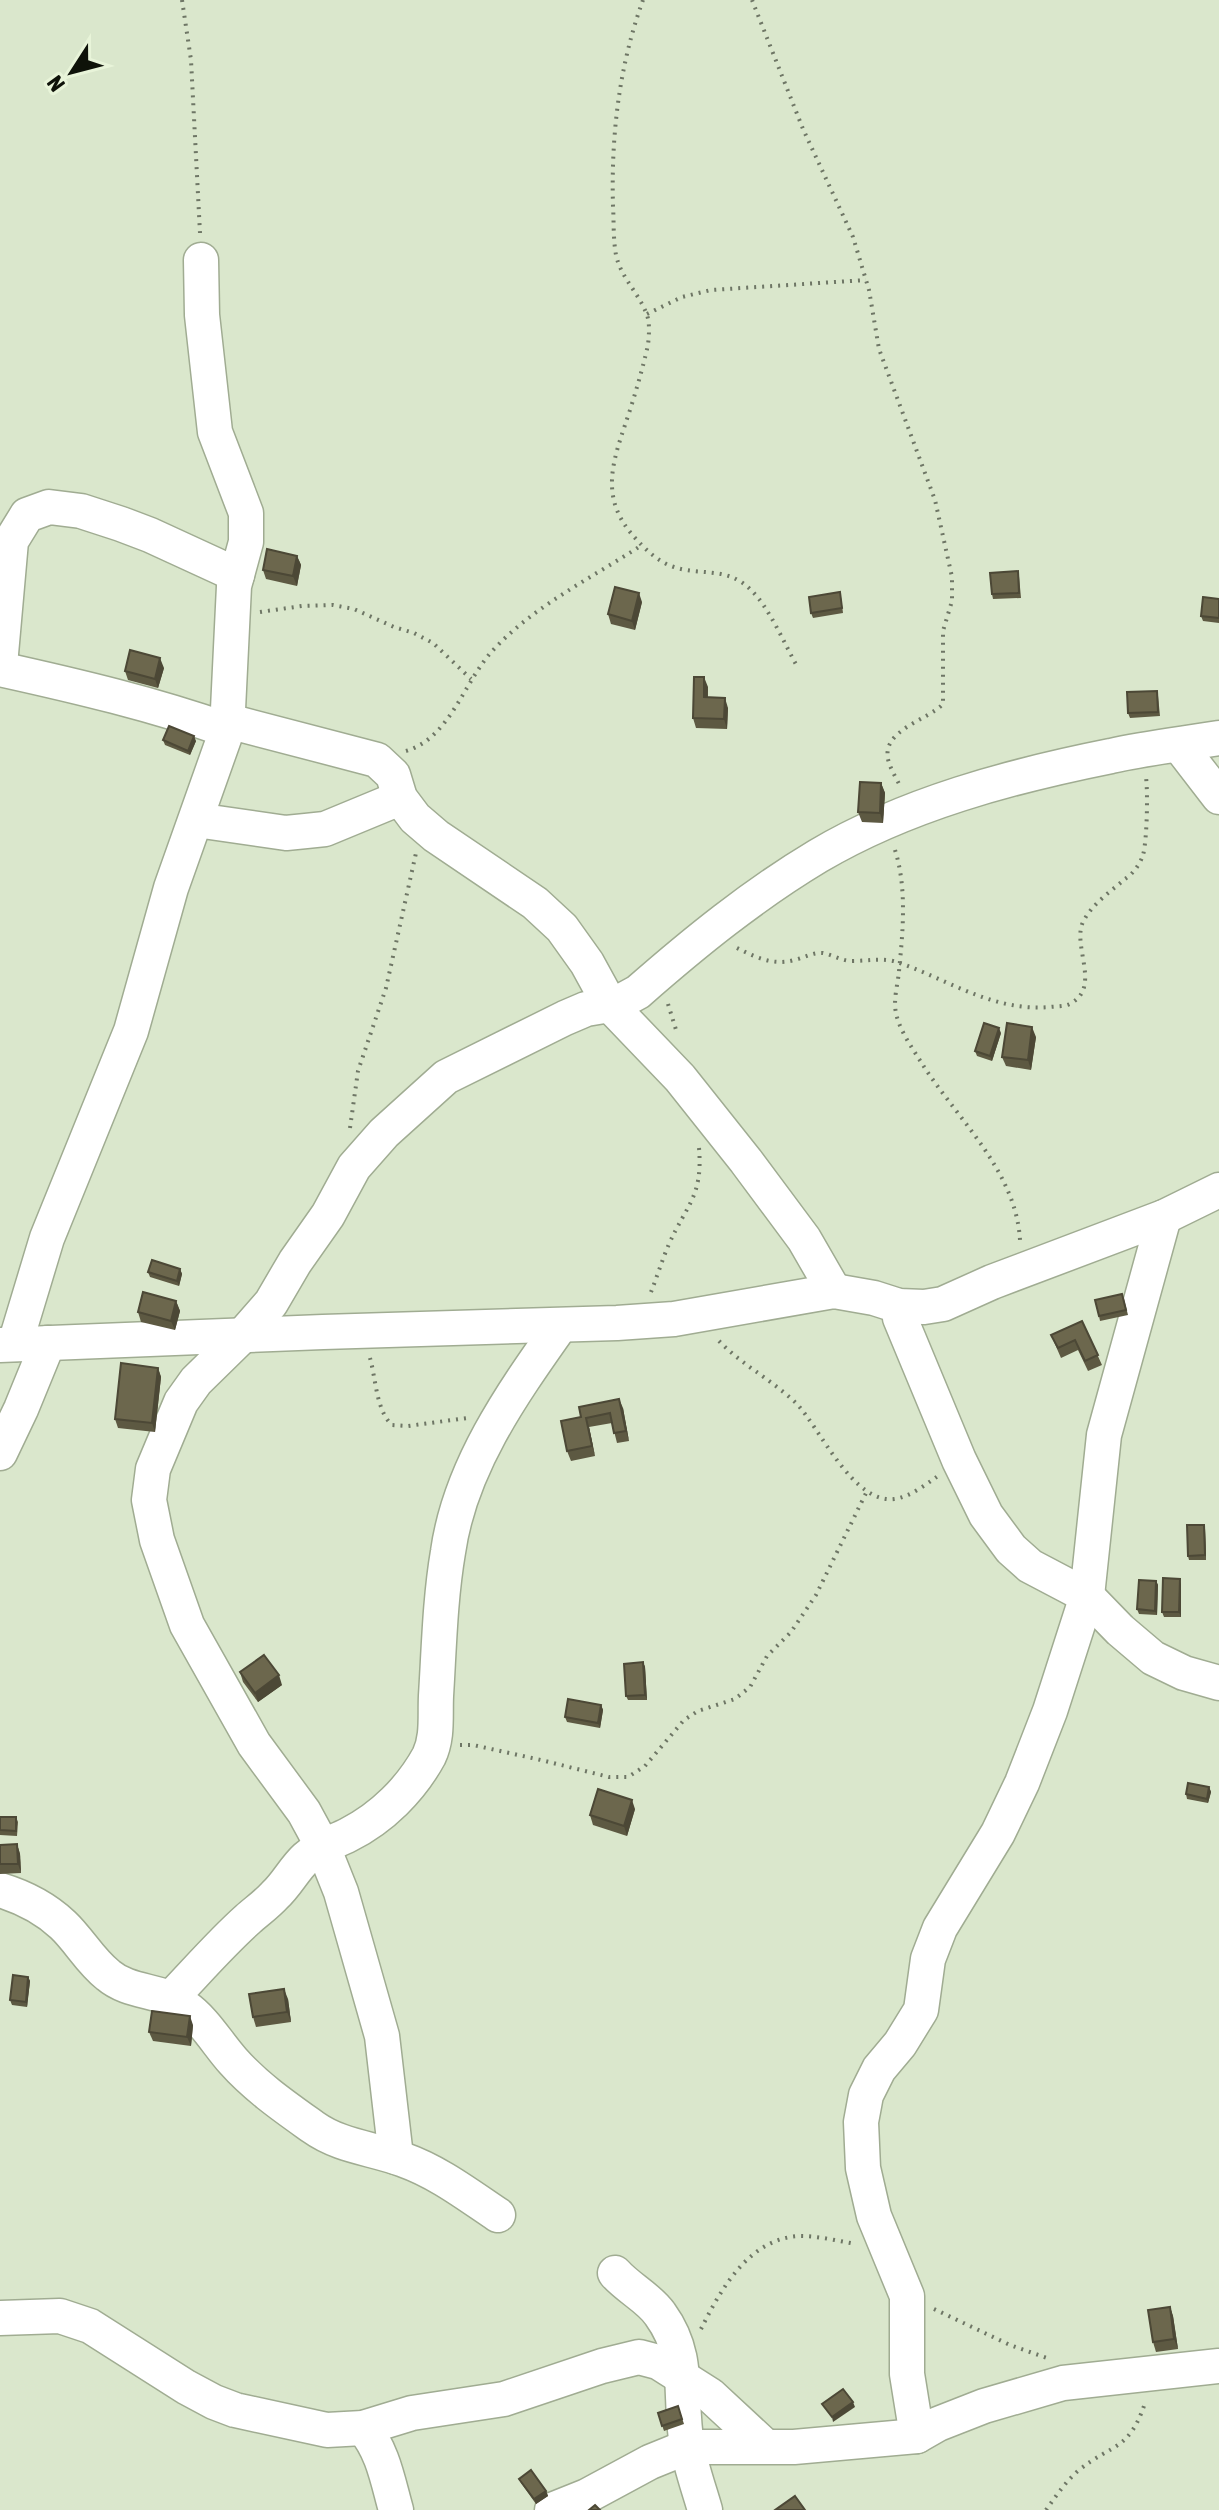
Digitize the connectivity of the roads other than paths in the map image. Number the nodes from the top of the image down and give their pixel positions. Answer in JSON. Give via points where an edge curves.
{"nodes":[{"id":1,"x":201,"y":260,"type":"road end"},
{"id":2,"x":237,"y":575,"type":"junction"},
{"id":3,"x":0,"y":667,"type":"edge"},
{"id":4,"x":228,"y":726,"type":"junction"},
{"id":5,"x":1219,"y":738,"type":"edge"},
{"id":6,"x":1179,"y":745,"type":"junction"},
{"id":7,"x":1219,"y":797,"type":"edge"},
{"id":8,"x":411,"y":811,"type":"junction"},
{"id":9,"x":196,"y":820,"type":"junction"},
{"id":10,"x":610,"y":1005,"type":"junction"},
{"id":11,"x":1219,"y":1190,"type":"edge"},
{"id":12,"x":1164,"y":1217,"type":"junction"},
{"id":13,"x":834,"y":1291,"type":"junction"},
{"id":14,"x":899,"y":1306,"type":"junction"},
{"id":15,"x":560,"y":1326,"type":"junction"},
{"id":16,"x":243,"y":1335,"type":"junction"},
{"id":17,"x":21,"y":1344,"type":"edge"},
{"id":18,"x":0,"y":1453,"type":"edge"},
{"id":19,"x":1087,"y":1596,"type":"junction"},
{"id":20,"x":1219,"y":1683,"type":"edge"},
{"id":21,"x":323,"y":1847,"type":"junction"},
{"id":22,"x":0,"y":1890,"type":"edge"},
{"id":23,"x":172,"y":1997,"type":"junction"},
{"id":24,"x":396,"y":2157,"type":"junction"},
{"id":25,"x":498,"y":2215,"type":"dead end"},
{"id":26,"x":615,"y":2273,"type":"dead end"},
{"id":27,"x":0,"y":2318,"type":"edge"},
{"id":28,"x":1219,"y":2366,"type":"edge"},
{"id":29,"x":683,"y":2375,"type":"junction"},
{"id":30,"x":363,"y":2428,"type":"junction"},
{"id":31,"x":917,"y":2436,"type":"junction"},
{"id":32,"x":765,"y":2446,"type":"junction"},
{"id":33,"x":687,"y":2447,"type":"junction"},
{"id":34,"x":396,"y":2510,"type":"edge"},
{"id":35,"x":552,"y":2510,"type":"edge"},
{"id":36,"x":705,"y":2510,"type":"edge"}],
"edges":[{"from":1,"to":2,"type":"street","via":[[215,432],[246,513],[246,542]]},
{"from":2,"to":3,"type":"street","via":[[81,511],[49,507],[27,515],[11,541]]},
{"from":2,"to":4,"type":"street"},
{"from":3,"to":4,"type":"street"},
{"from":4,"to":8,"type":"street","via":[[377,760],[393,775]]},
{"from":4,"to":9,"type":"street"},
{"from":5,"to":6,"type":"street"},
{"from":6,"to":7,"type":"street"},
{"from":6,"to":10,"type":"street","via":[[1028,775],[898,818],[819,856],[722,920],[638,992]]},
{"from":8,"to":9,"type":"street","via":[[286,833]]},
{"from":8,"to":10,"type":"street","via":[[436,836],[535,903],[562,928]]},
{"from":9,"to":17,"type":"street","via":[[131,1031],[47,1238]]},
{"from":10,"to":13,"type":"street","via":[[680,1078],[746,1161],[804,1239]]},
{"from":10,"to":16,"type":"street","via":[[565,1018],[434,1086],[354,1167],[271,1303]]},
{"from":11,"to":12,"type":"street"},
{"from":12,"to":14,"type":"street","via":[[943,1304]]},
{"from":12,"to":19,"type":"street","via":[[1104,1435]]},
{"from":13,"to":14,"type":"street"},
{"from":13,"to":15,"type":"street","via":[[674,1319]]},
{"from":14,"to":19,"type":"street","via":[[986,1515],[1030,1566]]},
{"from":15,"to":16,"type":"street"},
{"from":15,"to":21,"type":"street","via":[[501,1415],[466,1485],[448,1551],[434,1744],[387,1809]]},
{"from":16,"to":17,"type":"street"},
{"from":16,"to":21,"type":"street","via":[[181,1402],[153,1469],[149,1500],[187,1625],[248,1735]]},
{"from":17,"to":18,"type":"street","via":[[21,1409]]},
{"from":19,"to":20,"type":"street","via":[[1153,1658]]},
{"from":19,"to":31,"type":"street","via":[[1022,1783],[940,1928],[928,1959],[921,2010],[866,2095],[863,2168],[874,2216],[901,2279]]},
{"from":21,"to":23,"type":"street","via":[[305,1858],[278,1893]]},
{"from":21,"to":24,"type":"street","via":[[382,2036]]},
{"from":22,"to":23,"type":"street","via":[[53,1918],[114,1980]]},
{"from":23,"to":24,"type":"street","via":[[269,2095],[315,2128],[355,2147]]},
{"from":24,"to":25,"type":"street","via":[[439,2176]]},
{"from":26,"to":29,"type":"street","via":[[660,2313],[678,2349]]},
{"from":27,"to":30,"type":"street","via":[[60,2316],[90,2326],[186,2387],[235,2410],[327,2430]]},
{"from":28,"to":31,"type":"street","via":[[1053,2385],[970,2411]]},
{"from":29,"to":30,"type":"street","via":[[658,2362],[631,2357],[504,2399],[412,2413]]},
{"from":29,"to":32,"type":"street"},
{"from":29,"to":33,"type":"street"},
{"from":30,"to":34,"type":"street","via":[[385,2469]]},
{"from":31,"to":32,"type":"street"},
{"from":32,"to":33,"type":"street"},
{"from":33,"to":35,"type":"street"},
{"from":33,"to":36,"type":"street"}]}
